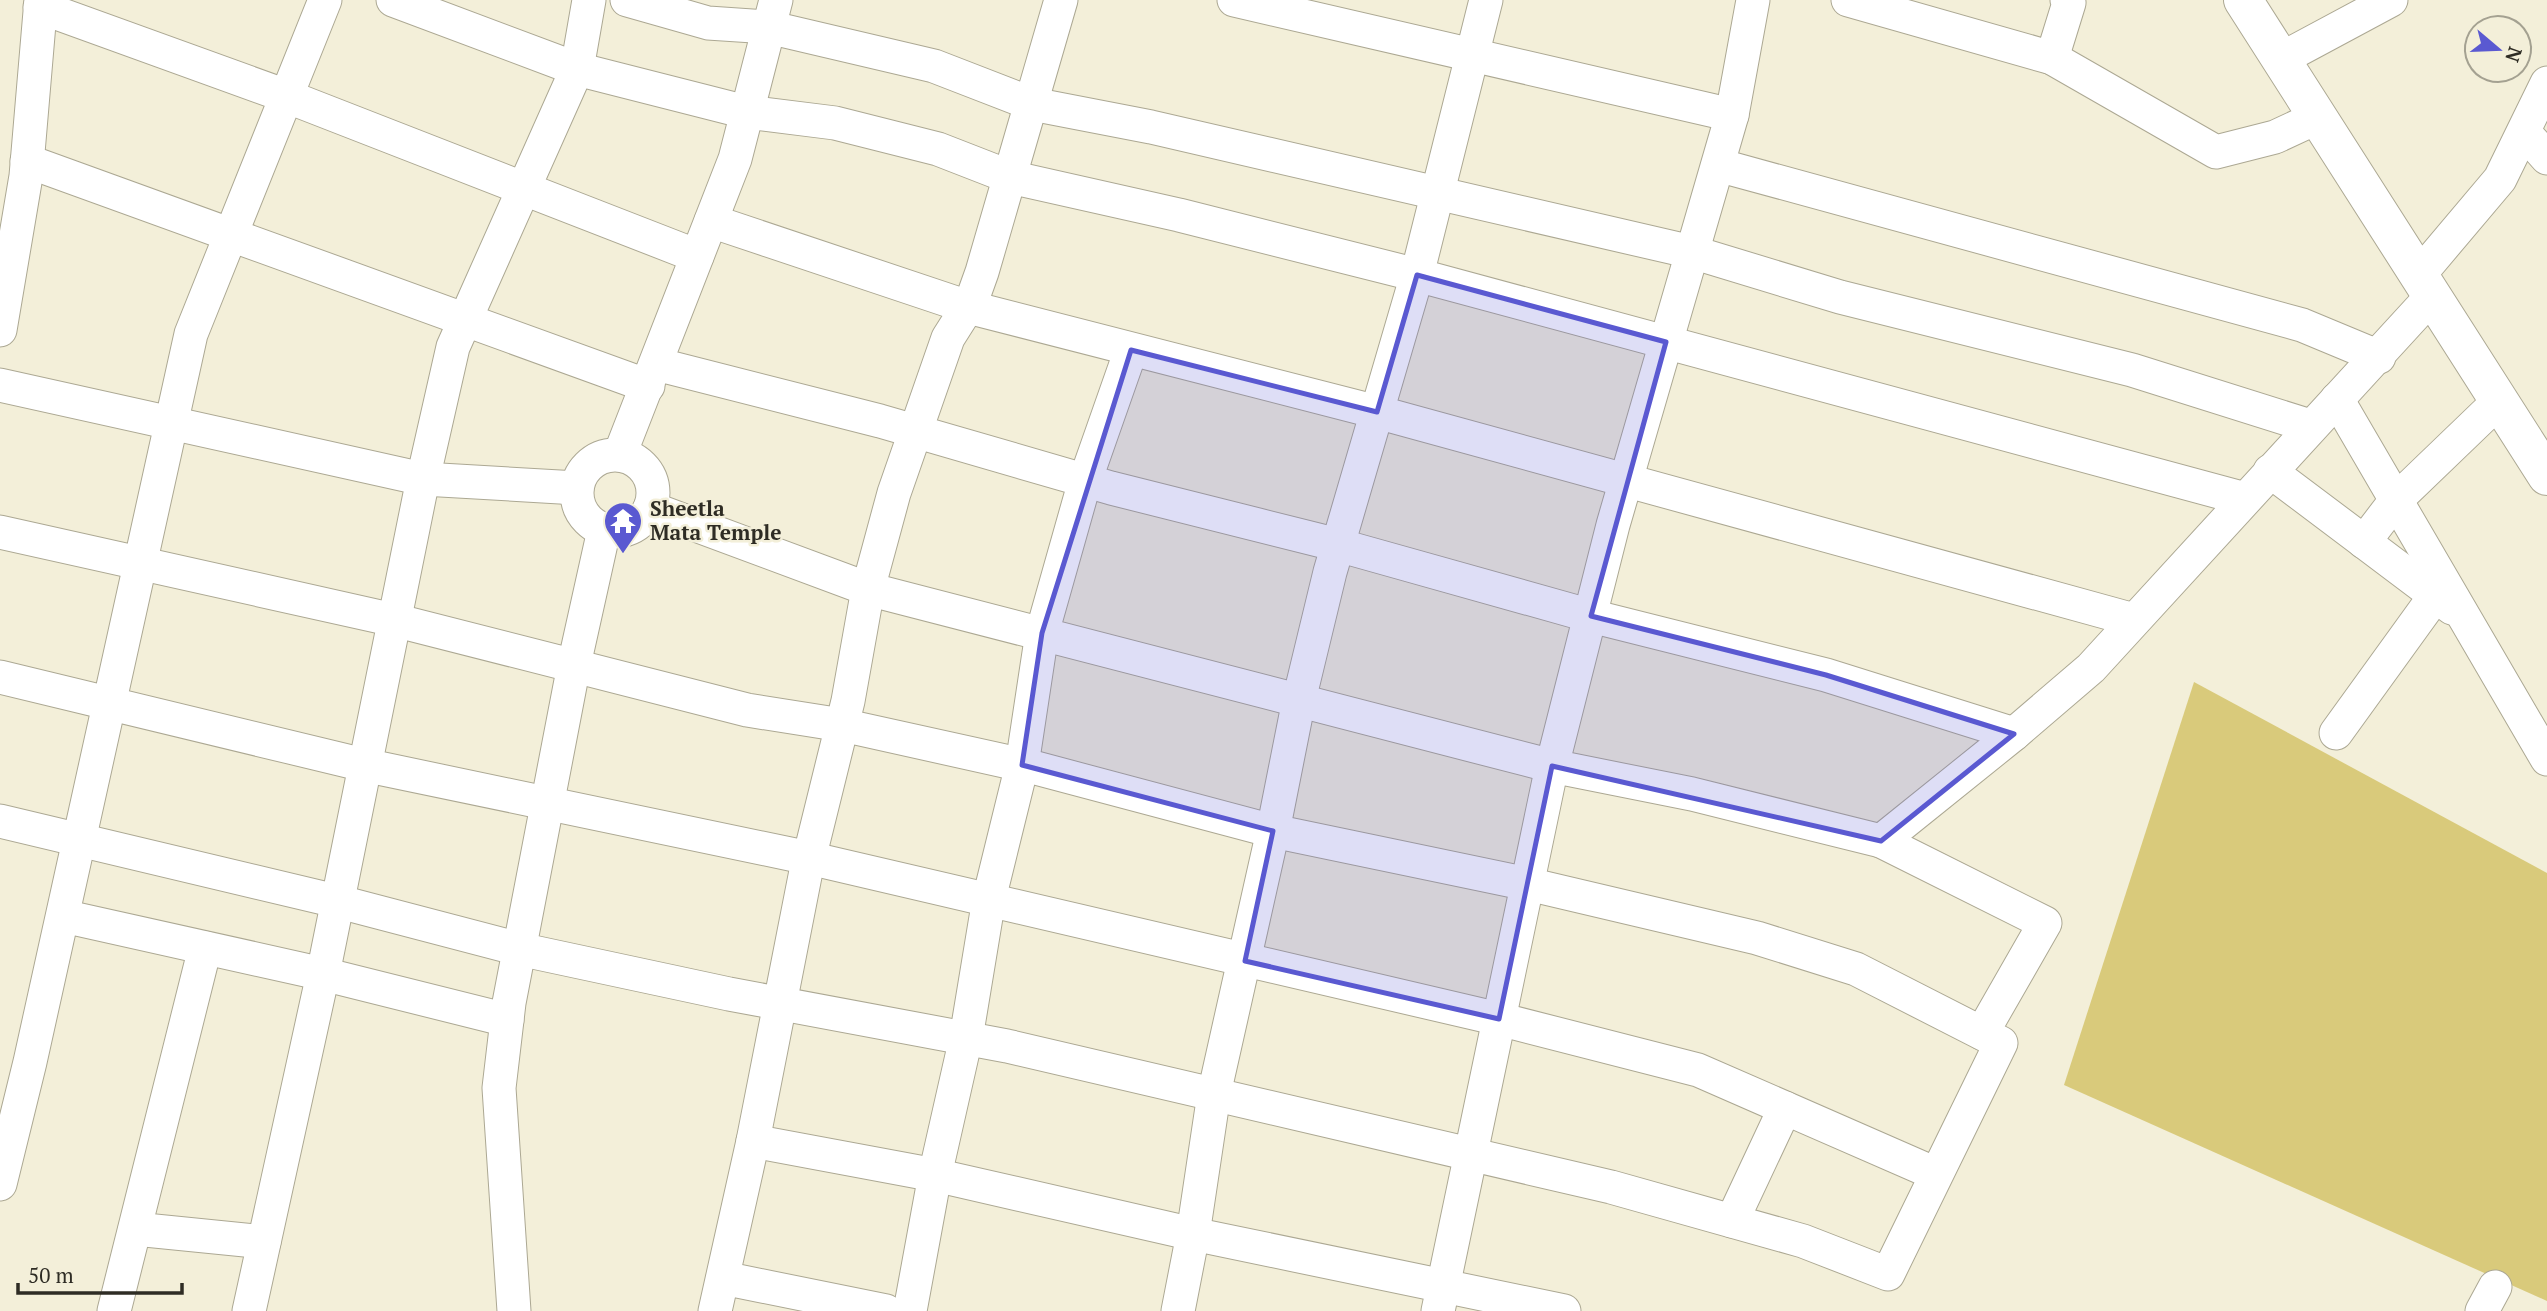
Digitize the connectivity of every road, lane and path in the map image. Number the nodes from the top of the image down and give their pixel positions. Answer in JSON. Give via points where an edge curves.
{"nodes":[{"id":1,"x":325,"y":0,"type":"edge"},
{"id":2,"x":393,"y":0,"type":"edge"},
{"id":3,"x":589,"y":0,"type":"edge"},
{"id":4,"x":627,"y":0,"type":"edge"},
{"id":5,"x":1061,"y":0,"type":"edge"},
{"id":6,"x":1234,"y":0,"type":"edge"},
{"id":7,"x":1486,"y":0,"type":"edge"},
{"id":8,"x":1753,"y":0,"type":"edge"},
{"id":9,"x":1848,"y":0,"type":"edge"},
{"id":10,"x":2067,"y":0,"type":"edge"},
{"id":11,"x":2244,"y":0,"type":"edge"},
{"id":12,"x":2391,"y":0,"type":"edge"},
{"id":13,"x":40,"y":4,"type":"edge"},
{"id":14,"x":772,"y":14,"type":"edge"},
{"id":15,"x":1472,"y":56,"type":"junction"},
{"id":16,"x":2052,"y":58,"type":"junction"},
{"id":17,"x":2281,"y":59,"type":"junction"},
{"id":18,"x":577,"y":69,"type":"junction"},
{"id":19,"x":2547,"y":83,"type":"edge"},
{"id":20,"x":286,"y":96,"type":"junction"},
{"id":21,"x":1032,"y":104,"type":"junction"},
{"id":22,"x":746,"y":112,"type":"junction"},
{"id":23,"x":1732,"y":115,"type":"junction"},
{"id":24,"x":2318,"y":117,"type":"junction"},
{"id":25,"x":2524,"y":132,"type":"junction"},
{"id":26,"x":2547,"y":158,"type":"edge"},
{"id":27,"x":27,"y":161,"type":"junction"},
{"id":28,"x":1718,"y":165,"type":"junction"},
{"id":29,"x":1010,"y":177,"type":"junction"},
{"id":30,"x":524,"y":189,"type":"junction"},
{"id":31,"x":1438,"y":191,"type":"junction"},
{"id":32,"x":711,"y":221,"type":"junction"},
{"id":33,"x":232,"y":233,"type":"junction"},
{"id":34,"x":1692,"y":252,"type":"junction"},
{"id":35,"x":698,"y":256,"type":"junction"},
{"id":36,"x":1417,"y":275,"type":"junction"},
{"id":37,"x":2426,"y":285,"type":"junction"},
{"id":38,"x":968,"y":307,"type":"junction"},
{"id":39,"x":466,"y":318,"type":"junction"},
{"id":40,"x":0,"y":330,"type":"edge"},
{"id":41,"x":1666,"y":342,"type":"junction"},
{"id":42,"x":1130,"y":350,"type":"junction"},
{"id":43,"x":2379,"y":357,"type":"junction"},
{"id":44,"x":652,"y":375,"type":"junction"},
{"id":45,"x":0,"y":386,"type":"edge"},
{"id":46,"x":2337,"y":399,"type":"junction"},
{"id":47,"x":2499,"y":401,"type":"junction"},
{"id":48,"x":1377,"y":412,"type":"junction"},
{"id":49,"x":172,"y":424,"type":"junction"},
{"id":50,"x":2311,"y":426,"type":"junction"},
{"id":51,"x":915,"y":432,"type":"junction"},
{"id":52,"x":620,"y":454,"type":"junction"},
{"id":53,"x":2270,"y":471,"type":"junction"},
{"id":54,"x":2546,"y":471,"type":"edge"},
{"id":55,"x":423,"y":479,"type":"junction"},
{"id":56,"x":1085,"y":481,"type":"junction"},
{"id":57,"x":1626,"y":481,"type":"junction"},
{"id":58,"x":577,"y":488,"type":"junction"},
{"id":59,"x":2245,"y":499,"type":"junction"},
{"id":60,"x":2396,"y":500,"type":"junction"},
{"id":61,"x":650,"y":508,"type":"junction"},
{"id":62,"x":604,"y":530,"type":"junction"},
{"id":63,"x":0,"y":532,"type":"edge"},
{"id":64,"x":2364,"y":542,"type":"junction"},
{"id":65,"x":1338,"y":545,"type":"junction"},
{"id":66,"x":140,"y":565,"type":"junction"},
{"id":67,"x":868,"y":589,"type":"junction"},
{"id":68,"x":2435,"y":596,"type":"junction"},
{"id":69,"x":1591,"y":615,"type":"junction"},
{"id":70,"x":2465,"y":618,"type":"junction"},
{"id":71,"x":394,"y":620,"type":"junction"},
{"id":72,"x":2134,"y":620,"type":"junction"},
{"id":73,"x":1041,"y":633,"type":"junction"},
{"id":74,"x":574,"y":665,"type":"junction"},
{"id":75,"x":0,"y":677,"type":"edge"},
{"id":76,"x":1299,"y":700,"type":"junction"},
{"id":77,"x":110,"y":703,"type":"junction"},
{"id":78,"x":842,"y":725,"type":"junction"},
{"id":79,"x":2336,"y":733,"type":"dead end"},
{"id":80,"x":2014,"y":734,"type":"junction"},
{"id":81,"x":2547,"y":759,"type":"edge"},
{"id":82,"x":364,"y":765,"type":"junction"},
{"id":83,"x":1021,"y":765,"type":"junction"},
{"id":84,"x":1552,"y":766,"type":"junction"},
{"id":85,"x":548,"y":801,"type":"junction"},
{"id":86,"x":0,"y":821,"type":"edge"},
{"id":87,"x":1273,"y":831,"type":"junction"},
{"id":88,"x":79,"y":841,"type":"junction"},
{"id":89,"x":1881,"y":841,"type":"junction"},
{"id":90,"x":809,"y":858,"type":"junction"},
{"id":91,"x":1528,"y":884,"type":"junction"},
{"id":92,"x":989,"y":899,"type":"junction"},
{"id":93,"x":336,"y":901,"type":"junction"},
{"id":94,"x":63,"y":916,"type":"junction"},
{"id":95,"x":205,"y":948,"type":"junction"},
{"id":96,"x":520,"y":949,"type":"junction"},
{"id":97,"x":1245,"y":961,"type":"junction"},
{"id":98,"x":323,"y":974,"type":"junction"},
{"id":99,"x":781,"y":1004,"type":"junction"},
{"id":100,"x":1500,"y":1019,"type":"junction"},
{"id":101,"x":507,"y":1020,"type":"junction"},
{"id":102,"x":1982,"y":1033,"type":"junction"},
{"id":103,"x":966,"y":1038,"type":"junction"},
{"id":104,"x":1214,"y":1094,"type":"junction"},
{"id":105,"x":10,"y":1103,"type":"edge"},
{"id":106,"x":1785,"y":1108,"type":"junction"},
{"id":107,"x":753,"y":1141,"type":"junction"},
{"id":108,"x":1471,"y":1155,"type":"junction"},
{"id":109,"x":1936,"y":1174,"type":"junction"},
{"id":110,"x":935,"y":1175,"type":"junction"},
{"id":111,"x":0,"y":1181,"type":"edge"},
{"id":112,"x":1732,"y":1221,"type":"junction"},
{"id":113,"x":135,"y":1229,"type":"junction"},
{"id":114,"x":1194,"y":1234,"type":"junction"},
{"id":115,"x":264,"y":1242,"type":"junction"},
{"id":116,"x":723,"y":1278,"type":"junction"},
{"id":117,"x":1441,"y":1298,"type":"edge"},
{"id":118,"x":114,"y":1311,"type":"edge"},
{"id":119,"x":249,"y":1311,"type":"edge"},
{"id":120,"x":514,"y":1311,"type":"edge"},
{"id":121,"x":715,"y":1311,"type":"edge"},
{"id":122,"x":886,"y":1311,"type":"edge"},
{"id":123,"x":910,"y":1311,"type":"edge"},
{"id":124,"x":1178,"y":1311,"type":"edge"},
{"id":125,"x":1564,"y":1311,"type":"edge"}],
"edges":[{"from":1,"to":20,"type":"street"},
{"from":2,"to":18,"type":"street"},
{"from":3,"to":18,"type":"street"},
{"from":4,"to":14,"type":"street","via":[[708,23]]},
{"from":5,"to":21,"type":"street"},
{"from":6,"to":15,"type":"street"},
{"from":7,"to":15,"type":"street"},
{"from":8,"to":23,"type":"street"},
{"from":9,"to":16,"type":"street"},
{"from":10,"to":16,"type":"street"},
{"from":11,"to":17,"type":"main road"},
{"from":12,"to":17,"type":"street"},
{"from":13,"to":20,"type":"street"},
{"from":13,"to":27,"type":"street"},
{"from":14,"to":21,"type":"street","via":[[934,66]]},
{"from":14,"to":22,"type":"street"},
{"from":15,"to":23,"type":"street"},
{"from":15,"to":31,"type":"street"},
{"from":16,"to":24,"type":"street","via":[[2216,152],[2275,137]]},
{"from":17,"to":24,"type":"main road"},
{"from":18,"to":22,"type":"street"},
{"from":18,"to":30,"type":"street"},
{"from":19,"to":25,"type":"street"},
{"from":20,"to":30,"type":"street"},
{"from":20,"to":33,"type":"street"},
{"from":21,"to":29,"type":"street"},
{"from":21,"to":31,"type":"street"},
{"from":22,"to":29,"type":"street","via":[[835,123],[938,149]]},
{"from":22,"to":32,"type":"street","via":[[735,159]]},
{"from":23,"to":28,"type":"street"},
{"from":24,"to":37,"type":"main road"},
{"from":25,"to":26,"type":"street"},
{"from":25,"to":37,"type":"street","via":[[2500,179]]},
{"from":27,"to":33,"type":"street"},
{"from":27,"to":40,"type":"street"},
{"from":28,"to":34,"type":"street"},
{"from":28,"to":43,"type":"street","via":[[2302,326]]},
{"from":29,"to":36,"type":"street"},
{"from":29,"to":38,"type":"street"},
{"from":30,"to":35,"type":"street"},
{"from":30,"to":39,"type":"street"},
{"from":31,"to":34,"type":"street"},
{"from":31,"to":36,"type":"street"},
{"from":32,"to":35,"type":"street"},
{"from":32,"to":38,"type":"street"},
{"from":33,"to":39,"type":"street"},
{"from":33,"to":49,"type":"street","via":[[191,334]]},
{"from":34,"to":41,"type":"street"},
{"from":34,"to":50,"type":"street","via":[[1840,297],[2132,370]]},
{"from":35,"to":44,"type":"street"},
{"from":36,"to":41,"type":"street"},
{"from":36,"to":48,"type":"street"},
{"from":37,"to":43,"type":"street"},
{"from":37,"to":47,"type":"main road"},
{"from":38,"to":42,"type":"street"},
{"from":38,"to":51,"type":"street","via":[[948,338]]},
{"from":39,"to":44,"type":"street"},
{"from":39,"to":55,"type":"street","via":[[453,347]]},
{"from":41,"to":57,"type":"street"},
{"from":41,"to":59,"type":"street"},
{"from":42,"to":48,"type":"street"},
{"from":42,"to":56,"type":"street"},
{"from":43,"to":46,"type":"street"},
{"from":44,"to":51,"type":"street"},
{"from":44,"to":52,"type":"street"},
{"from":45,"to":49,"type":"street"},
{"from":46,"to":50,"type":"street"},
{"from":46,"to":60,"type":"street"},
{"from":47,"to":54,"type":"main road"},
{"from":47,"to":60,"type":"street"},
{"from":48,"to":57,"type":"street"},
{"from":48,"to":65,"type":"street"},
{"from":49,"to":55,"type":"street"},
{"from":49,"to":66,"type":"street"},
{"from":50,"to":53,"type":"street"},
{"from":51,"to":56,"type":"street"},
{"from":51,"to":67,"type":"street"},
{"from":52,"to":58,"type":"street","via":[[590,463]]},
{"from":52,"to":61,"type":"street","via":[[640,463],[651,479]]},
{"from":53,"to":59,"type":"street"},
{"from":53,"to":64,"type":"street"},
{"from":55,"to":58,"type":"street"},
{"from":55,"to":71,"type":"street"},
{"from":56,"to":65,"type":"street"},
{"from":56,"to":73,"type":"street"},
{"from":57,"to":69,"type":"street"},
{"from":57,"to":72,"type":"street"},
{"from":58,"to":62,"type":"street","via":[[582,513]]},
{"from":59,"to":72,"type":"street"},
{"from":60,"to":64,"type":"street"},
{"from":60,"to":70,"type":"street"},
{"from":61,"to":62,"type":"street","via":[[633,527]]},
{"from":61,"to":67,"type":"street"},
{"from":62,"to":74,"type":"street"},
{"from":63,"to":66,"type":"street"},
{"from":64,"to":68,"type":"street"},
{"from":65,"to":69,"type":"street"},
{"from":65,"to":76,"type":"street"},
{"from":66,"to":71,"type":"street"},
{"from":66,"to":77,"type":"street"},
{"from":67,"to":73,"type":"street"},
{"from":67,"to":78,"type":"street"},
{"from":68,"to":70,"type":"street"},
{"from":68,"to":79,"type":"street"},
{"from":69,"to":80,"type":"street","via":[[1826,675]]},
{"from":69,"to":84,"type":"street"},
{"from":70,"to":81,"type":"street"},
{"from":71,"to":74,"type":"street"},
{"from":71,"to":82,"type":"street"},
{"from":72,"to":80,"type":"street","via":[[2091,668]]},
{"from":73,"to":76,"type":"street"},
{"from":73,"to":83,"type":"street"},
{"from":74,"to":78,"type":"street","via":[[747,710]]},
{"from":74,"to":85,"type":"street"},
{"from":75,"to":77,"type":"street"},
{"from":76,"to":84,"type":"street"},
{"from":76,"to":87,"type":"street"},
{"from":77,"to":82,"type":"street"},
{"from":77,"to":88,"type":"street"},
{"from":78,"to":83,"type":"street"},
{"from":78,"to":90,"type":"street"},
{"from":80,"to":89,"type":"street"},
{"from":82,"to":85,"type":"street"},
{"from":82,"to":93,"type":"street"},
{"from":83,"to":87,"type":"street"},
{"from":83,"to":92,"type":"street"},
{"from":84,"to":89,"type":"street","via":[[1692,794]]},
{"from":84,"to":91,"type":"street"},
{"from":85,"to":90,"type":"street"},
{"from":85,"to":96,"type":"street"},
{"from":86,"to":88,"type":"street"},
{"from":87,"to":91,"type":"street"},
{"from":87,"to":97,"type":"street"},
{"from":88,"to":93,"type":"street"},
{"from":88,"to":94,"type":"street"},
{"from":89,"to":102,"type":"street","via":[[2045,923]]},
{"from":90,"to":92,"type":"street"},
{"from":90,"to":99,"type":"street"},
{"from":91,"to":100,"type":"street"},
{"from":91,"to":102,"type":"street","via":[[1757,939],[1856,969]]},
{"from":92,"to":97,"type":"street"},
{"from":92,"to":103,"type":"street"},
{"from":93,"to":96,"type":"street"},
{"from":93,"to":98,"type":"street"},
{"from":94,"to":95,"type":"street"},
{"from":94,"to":105,"type":"street"},
{"from":95,"to":98,"type":"street"},
{"from":95,"to":113,"type":"street"},
{"from":96,"to":99,"type":"street"},
{"from":96,"to":101,"type":"street"},
{"from":97,"to":100,"type":"street"},
{"from":97,"to":104,"type":"street"},
{"from":98,"to":101,"type":"street"},
{"from":98,"to":115,"type":"street"},
{"from":99,"to":103,"type":"street"},
{"from":99,"to":107,"type":"street"},
{"from":100,"to":106,"type":"street","via":[[1698,1070]]},
{"from":100,"to":108,"type":"street"},
{"from":101,"to":120,"type":"street","via":[[499,1088]]},
{"from":102,"to":109,"type":"street","via":[[2001,1042]]},
{"from":103,"to":104,"type":"street"},
{"from":103,"to":110,"type":"street"},
{"from":104,"to":108,"type":"street"},
{"from":104,"to":114,"type":"street"},
{"from":105,"to":111,"type":"street"},
{"from":106,"to":109,"type":"street"},
{"from":106,"to":112,"type":"street"},
{"from":107,"to":110,"type":"street"},
{"from":107,"to":116,"type":"street"},
{"from":108,"to":112,"type":"street"},
{"from":108,"to":117,"type":"street"},
{"from":109,"to":112,"type":"street","via":[[1888,1274],[1803,1241]]},
{"from":110,"to":114,"type":"street"},
{"from":110,"to":123,"type":"street"},
{"from":113,"to":115,"type":"street"},
{"from":113,"to":118,"type":"street"},
{"from":114,"to":117,"type":"street"},
{"from":114,"to":124,"type":"street"},
{"from":115,"to":119,"type":"street"},
{"from":116,"to":121,"type":"street"},
{"from":116,"to":122,"type":"street"},
{"from":117,"to":125,"type":"street"}]}
